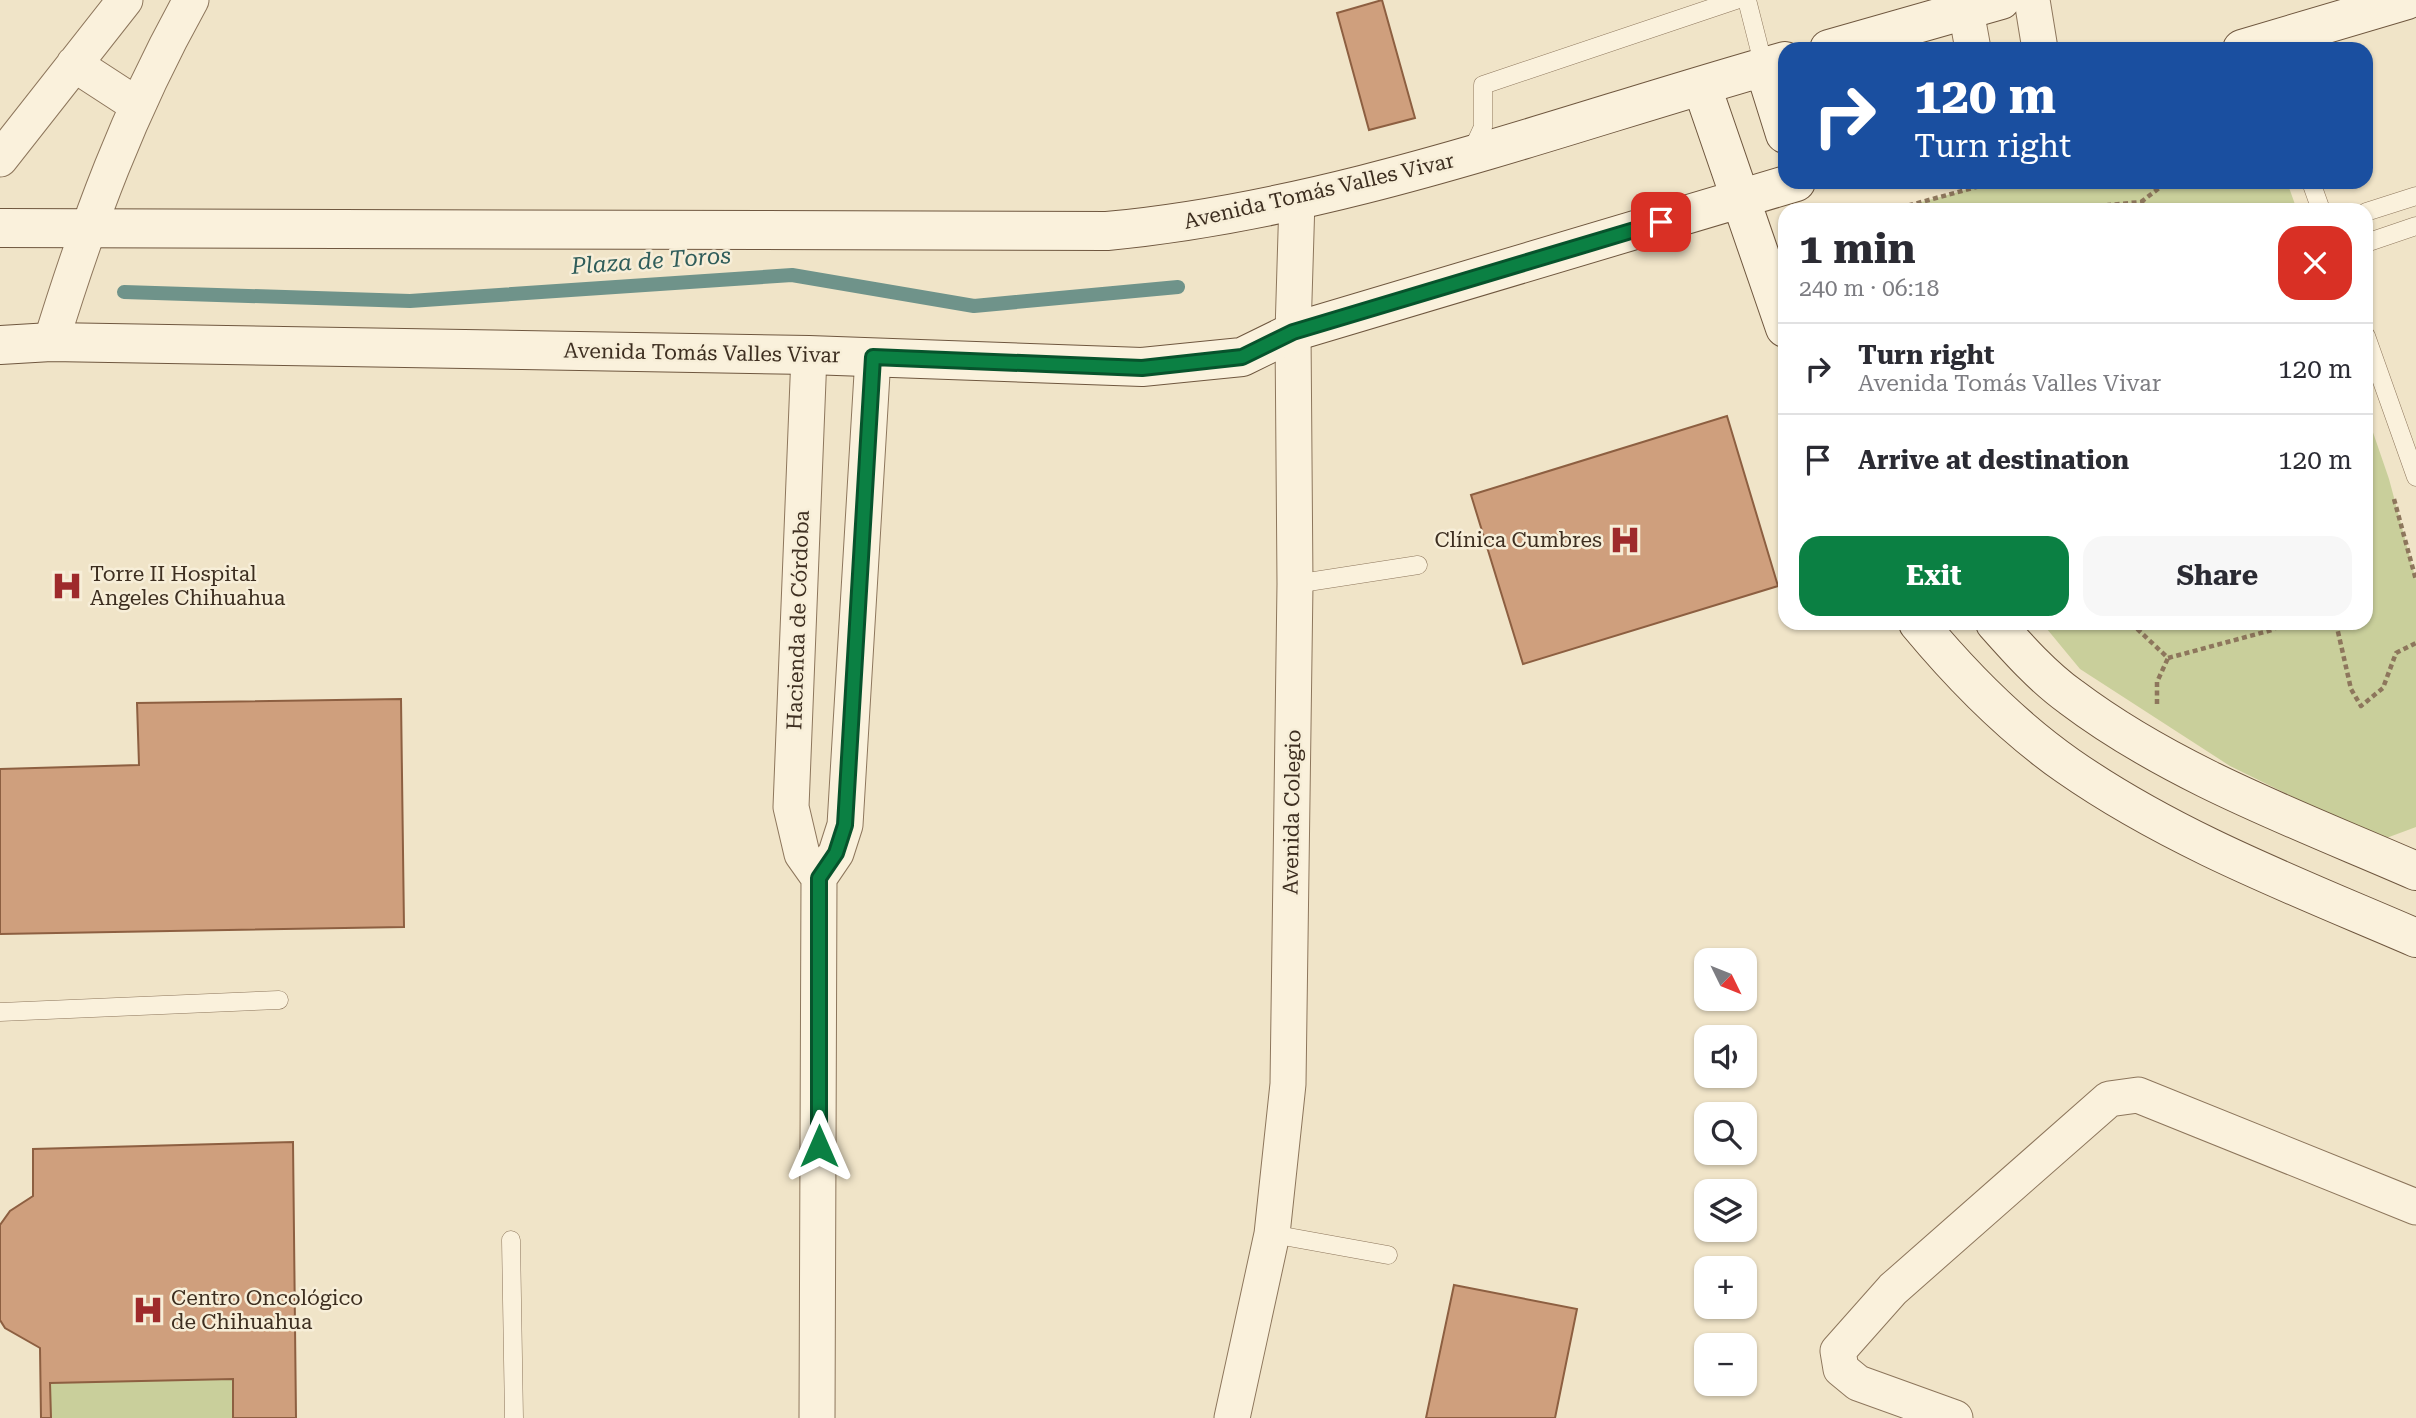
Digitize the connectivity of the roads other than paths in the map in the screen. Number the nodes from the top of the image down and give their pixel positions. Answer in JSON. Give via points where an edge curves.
{"nodes":[{"id":1,"x":125,"y":0,"type":"edge"},
{"id":2,"x":191,"y":0,"type":"edge"},
{"id":3,"x":1735,"y":0,"type":"edge"},
{"id":4,"x":1747,"y":0,"type":"edge"},
{"id":5,"x":2001,"y":0,"type":"edge"},
{"id":6,"x":2032,"y":0,"type":"edge"},
{"id":7,"x":2406,"y":0,"type":"edge"},
{"id":8,"x":1964,"y":5,"type":"edge"},
{"id":9,"x":1850,"y":42,"type":"edge"},
{"id":10,"x":1972,"y":42,"type":"edge"},
{"id":11,"x":2039,"y":42,"type":"edge"},
{"id":12,"x":2271,"y":42,"type":"edge"},
{"id":13,"x":74,"y":64,"type":"junction"},
{"id":14,"x":1774,"y":64,"type":"edge"},
{"id":15,"x":1702,"y":87,"type":"junction"},
{"id":16,"x":1778,"y":89,"type":"edge"},
{"id":17,"x":137,"y":105,"type":"junction"},
{"id":18,"x":1470,"y":156,"type":"junction"},
{"id":19,"x":0,"y":159,"type":"edge"},
{"id":20,"x":1778,"y":188,"type":"edge"},
{"id":21,"x":2416,"y":196,"type":"edge"},
{"id":22,"x":1740,"y":199,"type":"junction"},
{"id":23,"x":1297,"y":200,"type":"junction"},
{"id":24,"x":2373,"y":210,"type":"edge"},
{"id":25,"x":2416,"y":226,"type":"edge"},
{"id":26,"x":87,"y":227,"type":"junction"},
{"id":27,"x":0,"y":228,"type":"edge"},
{"id":28,"x":2373,"y":241,"type":"edge"},
{"id":29,"x":1778,"y":308,"type":"edge"},
{"id":30,"x":1293,"y":332,"type":"junction"},
{"id":31,"x":51,"y":342,"type":"junction"},
{"id":32,"x":0,"y":345,"type":"edge"},
{"id":33,"x":809,"y":355,"type":"junction"},
{"id":34,"x":2373,"y":356,"type":"edge"},
{"id":35,"x":873,"y":357,"type":"junction"},
{"id":36,"x":2416,"y":477,"type":"edge"},
{"id":37,"x":1418,"y":565,"type":"dead end"},
{"id":38,"x":1295,"y":584,"type":"junction"},
{"id":39,"x":1924,"y":630,"type":"edge"},
{"id":40,"x":2002,"y":630,"type":"edge"},
{"id":41,"x":2416,"y":871,"type":"edge"},
{"id":42,"x":819,"y":878,"type":"junction"},
{"id":43,"x":2416,"y":938,"type":"edge"},
{"id":44,"x":279,"y":1000,"type":"dead end"},
{"id":45,"x":0,"y":1012,"type":"edge"},
{"id":46,"x":2416,"y":1207,"type":"edge"},
{"id":47,"x":1272,"y":1234,"type":"junction"},
{"id":48,"x":511,"y":1240,"type":"dead end"},
{"id":49,"x":1388,"y":1255,"type":"dead end"},
{"id":50,"x":514,"y":1418,"type":"edge"},
{"id":51,"x":817,"y":1418,"type":"edge"},
{"id":52,"x":1232,"y":1418,"type":"edge"},
{"id":53,"x":1955,"y":1418,"type":"edge"}],
"edges":[{"from":1,"to":13,"type":"street"},
{"from":2,"to":17,"type":"street"},
{"from":3,"to":18,"type":"lane","via":[[1483,85],[1483,127]]},
{"from":4,"to":14,"type":"lane"},
{"from":5,"to":8,"type":"main road"},
{"from":6,"to":11,"type":"street"},
{"from":7,"to":12,"type":"main road"},
{"from":8,"to":9,"type":"main road"},
{"from":8,"to":10,"type":"street"},
{"from":13,"to":17,"type":"street"},
{"from":13,"to":19,"type":"street"},
{"from":14,"to":15,"type":"main road","name":"Avenida Tomás Valles Vivar"},
{"from":14,"to":16,"type":"main road"},
{"from":15,"to":18,"type":"main road","name":"Avenida Tomás Valles Vivar"},
{"from":15,"to":22,"type":"main road"},
{"from":17,"to":26,"type":"street"},
{"from":18,"to":23,"type":"main road","name":"Avenida Tomás Valles Vivar"},
{"from":20,"to":22,"type":"main road","name":"Avenida Tomás Valles Vivar"},
{"from":21,"to":24,"type":"lane"},
{"from":22,"to":29,"type":"main road"},
{"from":22,"to":30,"type":"main road","name":"Avenida Tomás Valles Vivar"},
{"from":23,"to":26,"type":"main road","name":"Avenida Tomás Valles Vivar","via":[[1170,225],[1060,233]]},
{"from":23,"to":30,"type":"street","name":"Avenida Colegio"},
{"from":25,"to":28,"type":"lane"},
{"from":26,"to":27,"type":"main road","name":"Avenida Tomás Valles Vivar"},
{"from":26,"to":31,"type":"street"},
{"from":30,"to":35,"type":"main road","name":"Avenida Tomás Valles Vivar","via":[[1242,357],[1142,368]]},
{"from":30,"to":38,"type":"street","name":"Avenida Colegio"},
{"from":31,"to":32,"type":"main road","name":"Avenida Tomás Valles Vivar"},
{"from":31,"to":33,"type":"main road","name":"Avenida Tomás Valles Vivar"},
{"from":33,"to":35,"type":"main road","name":"Avenida Tomás Valles Vivar"},
{"from":33,"to":42,"type":"street","name":"Hacienda de Córdoba","via":[[791,807],[802,853]]},
{"from":34,"to":36,"type":"lane"},
{"from":35,"to":42,"type":"street","via":[[845,825],[836,853]]},
{"from":37,"to":38,"type":"lane"},
{"from":38,"to":47,"type":"street","name":"Avenida Colegio","via":[[1288,1084]]},
{"from":39,"to":43,"type":"main road","via":[[1983,695],[2024,731],[2120,800],[2194,840]]},
{"from":40,"to":41,"type":"main road","via":[[2069,696],[2120,731],[2244,795]]},
{"from":42,"to":51,"type":"street"},
{"from":44,"to":45,"type":"lane"},
{"from":46,"to":53,"type":"street","via":[[2138,1095],[2109,1099],[1893,1289],[1838,1351],[1841,1369],[1858,1383]]},
{"from":47,"to":49,"type":"lane"},
{"from":47,"to":52,"type":"street","name":"Avenida Colegio"},
{"from":48,"to":50,"type":"lane"}]}
